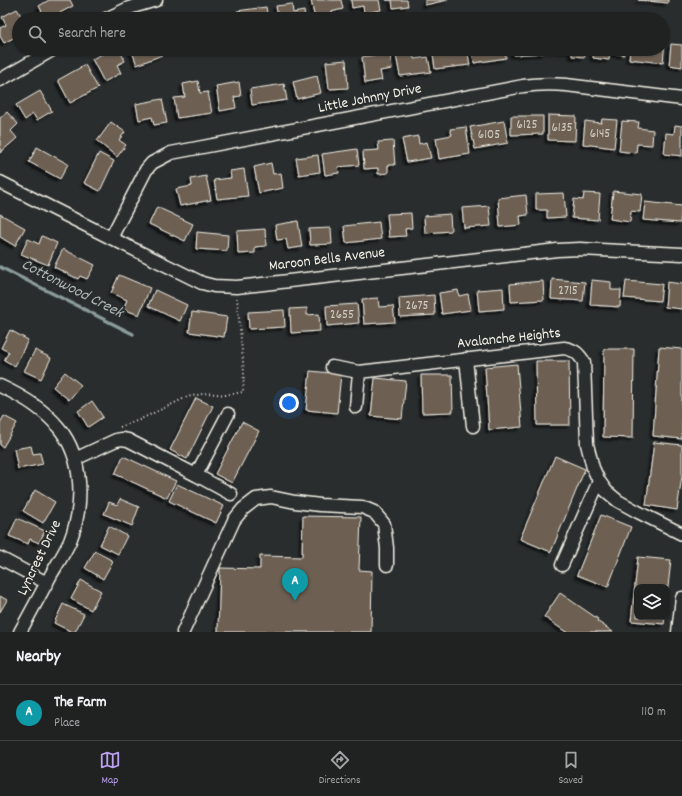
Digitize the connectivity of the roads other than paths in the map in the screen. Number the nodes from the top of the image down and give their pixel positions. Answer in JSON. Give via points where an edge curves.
{"nodes":[{"id":1,"x":156,"y":0,"type":"edge"},
{"id":2,"x":121,"y":12,"type":"edge"},
{"id":3,"x":42,"y":56,"type":"edge"},
{"id":4,"x":0,"y":80,"type":"edge"},
{"id":5,"x":682,"y":98,"type":"edge"},
{"id":6,"x":0,"y":182,"type":"edge"},
{"id":7,"x":111,"y":238,"type":"junction"},
{"id":8,"x":682,"y":254,"type":"edge"},
{"id":9,"x":466,"y":359,"type":"junction"},
{"id":10,"x":332,"y":367,"type":"dead end"},
{"id":11,"x":359,"y":372,"type":"junction"},
{"id":12,"x":0,"y":386,"type":"edge"},
{"id":13,"x":356,"y":407,"type":"dead end"},
{"id":14,"x":228,"y":414,"type":"dead end"},
{"id":15,"x":474,"y":426,"type":"dead end"},
{"id":16,"x":75,"y":459,"type":"junction"},
{"id":17,"x":196,"y":475,"type":"junction"},
{"id":18,"x":599,"y":481,"type":"junction"},
{"id":19,"x":231,"y":494,"type":"dead end"},
{"id":20,"x":682,"y":534,"type":"edge"},
{"id":21,"x":0,"y":558,"type":"edge"},
{"id":22,"x":387,"y":565,"type":"dead end"},
{"id":23,"x":562,"y":565,"type":"dead end"},
{"id":24,"x":47,"y":583,"type":"junction"},
{"id":25,"x":682,"y":598,"type":"edge"},
{"id":26,"x":20,"y":632,"type":"edge"},
{"id":27,"x":183,"y":632,"type":"edge"},
{"id":28,"x":678,"y":632,"type":"edge"}],
"edges":[{"from":1,"to":2,"type":"street"},
{"from":3,"to":4,"type":"street"},
{"from":5,"to":7,"type":"street","name":"Little Johnny Drive","via":[[538,84],[171,153],[152,163],[146,170]]},
{"from":6,"to":7,"type":"street","name":"Maroon Bells Avenue"},
{"from":7,"to":8,"type":"street","name":"Maroon Bells Avenue","via":[[202,283],[236,287],[557,250]]},
{"from":9,"to":11,"type":"street","name":"Avalanche Heights"},
{"from":9,"to":15,"type":"street"},
{"from":9,"to":18,"type":"street","name":"Avalanche Heights","via":[[564,348],[579,354],[584,362],[587,444]]},
{"from":10,"to":11,"type":"street","name":"Avalanche Heights"},
{"from":11,"to":13,"type":"street"},
{"from":12,"to":16,"type":"street","name":"Lyncrest Drive","via":[[41,410],[66,438]]},
{"from":14,"to":17,"type":"street"},
{"from":16,"to":17,"type":"street","via":[[122,439]]},
{"from":16,"to":24,"type":"street","name":"Lyncrest Drive","via":[[79,483],[79,506],[75,525]]},
{"from":17,"to":19,"type":"street"},
{"from":18,"to":20,"type":"street","name":"Avalanche Heights","via":[[618,501]]},
{"from":18,"to":23,"type":"street"},
{"from":21,"to":24,"type":"street"},
{"from":22,"to":27,"type":"street","via":[[384,524],[374,512],[362,507],[320,506],[271,497],[256,499],[234,520]]},
{"from":24,"to":26,"type":"street","name":"Lyncrest Drive"},
{"from":25,"to":28,"type":"street"}]}
